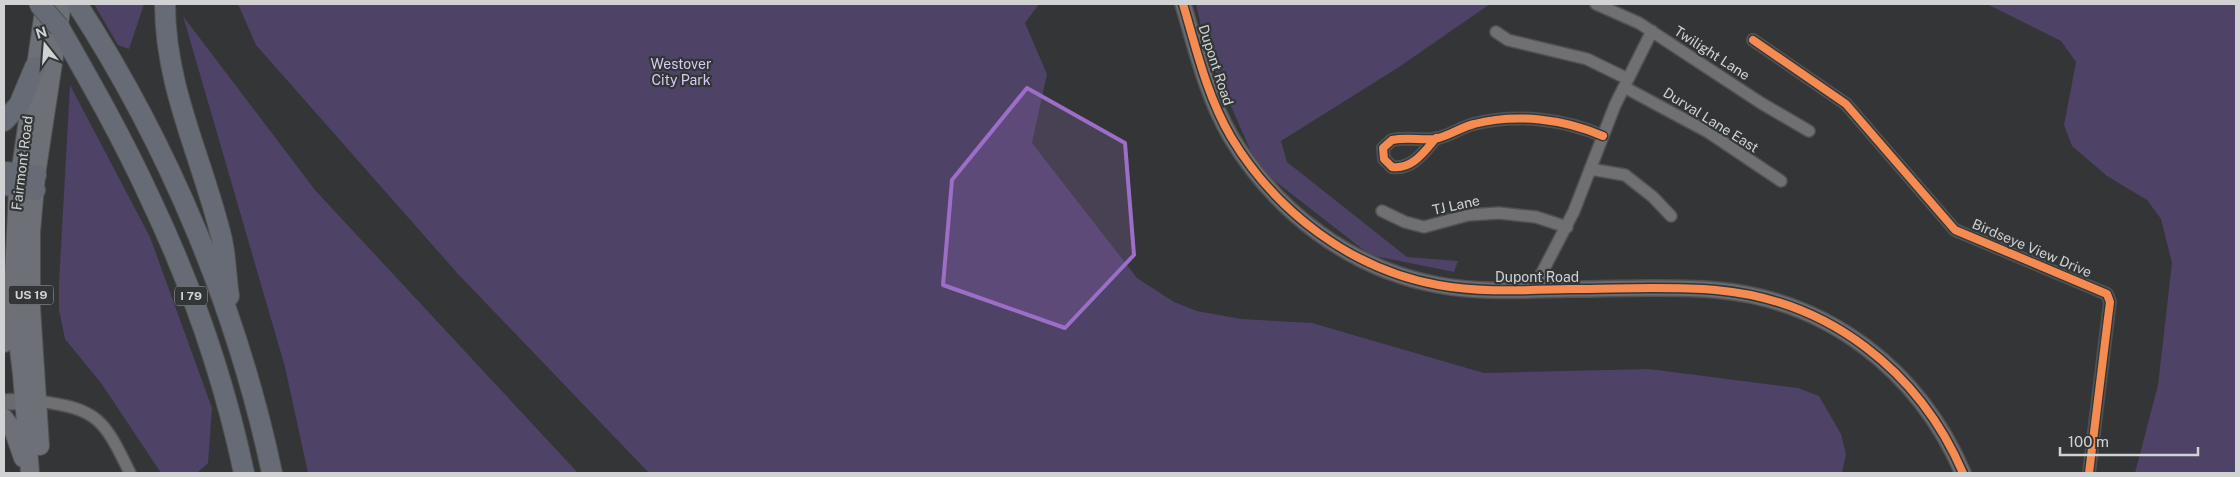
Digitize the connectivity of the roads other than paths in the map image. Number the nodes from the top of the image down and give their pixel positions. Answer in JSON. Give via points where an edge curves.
{"nodes":[{"id":1,"x":39,"y":4,"type":"edge"},
{"id":2,"x":45,"y":4,"type":"edge"},
{"id":3,"x":62,"y":4,"type":"edge"},
{"id":4,"x":77,"y":4,"type":"edge"},
{"id":5,"x":165,"y":4,"type":"edge"},
{"id":6,"x":1183,"y":4,"type":"edge"},
{"id":7,"x":1596,"y":4,"type":"edge"},
{"id":8,"x":59,"y":27,"type":"junction"},
{"id":9,"x":1652,"y":31,"type":"junction"},
{"id":10,"x":1496,"y":32,"type":"dead end"},
{"id":11,"x":1753,"y":40,"type":"dead end"},
{"id":12,"x":35,"y":66,"type":"junction"},
{"id":13,"x":1626,"y":83,"type":"junction"},
{"id":14,"x":4,"y":121,"type":"edge"},
{"id":15,"x":1810,"y":130,"type":"dead end"},
{"id":16,"x":1603,"y":136,"type":"junction"},
{"id":17,"x":1436,"y":138,"type":"dead end"},
{"id":18,"x":1590,"y":169,"type":"junction"},
{"id":19,"x":20,"y":181,"type":"edge"},
{"id":20,"x":1781,"y":181,"type":"dead end"},
{"id":21,"x":1382,"y":211,"type":"dead end"},
{"id":22,"x":1671,"y":216,"type":"dead end"},
{"id":23,"x":1567,"y":227,"type":"junction"},
{"id":24,"x":1533,"y":290,"type":"junction"},
{"id":25,"x":14,"y":300,"type":"junction"},
{"id":26,"x":232,"y":326,"type":"junction"},
{"id":27,"x":4,"y":343,"type":"edge"},
{"id":28,"x":31,"y":400,"type":"junction"},
{"id":29,"x":4,"y":402,"type":"edge"},
{"id":30,"x":4,"y":418,"type":"edge"},
{"id":31,"x":26,"y":473,"type":"edge"},
{"id":32,"x":30,"y":473,"type":"edge"},
{"id":33,"x":42,"y":473,"type":"edge"},
{"id":34,"x":130,"y":473,"type":"edge"},
{"id":35,"x":244,"y":473,"type":"edge"},
{"id":36,"x":272,"y":473,"type":"edge"},
{"id":37,"x":1963,"y":473,"type":"edge"},
{"id":38,"x":2089,"y":473,"type":"edge"}],
"edges":[{"from":1,"to":8,"type":"highway","bridge":true},
{"from":2,"to":8,"type":"highway","number":"I 79","bridge":true},
{"from":2,"to":12,"type":"main road","name":"Fairmont Road","number":"US 19"},
{"from":3,"to":19,"type":"main road","name":"Fairmont Road","number":"US 19"},
{"from":4,"to":26,"type":"highway","number":"I 79","via":[[160,152],[194,227]]},
{"from":5,"to":26,"type":"highway","via":[[168,59],[222,240]]},
{"from":6,"to":24,"type":"street","name":"Dupont Road","via":[[1205,77],[1230,136],[1262,182],[1298,218],[1365,261],[1411,278],[1465,288]]},
{"from":7,"to":9,"type":"street","name":"Twilight Lane"},
{"from":8,"to":35,"type":"highway","number":"I 79","via":[[151,198],[188,287],[216,370]]},
{"from":9,"to":13,"type":"street"},
{"from":9,"to":15,"type":"street","name":"Twilight Lane","via":[[1761,103]]},
{"from":10,"to":13,"type":"street","name":"Durval Lane East","via":[[1508,40],[1597,62]]},
{"from":11,"to":38,"type":"street","name":"Birdseye View Drive","via":[[1846,104],[1955,230],[2107,294],[2110,302]]},
{"from":12,"to":14,"type":"highway","via":[[19,105]]},
{"from":12,"to":19,"type":"main road","name":"Fairmont Road","number":"US 19"},
{"from":13,"to":16,"type":"street"},
{"from":13,"to":20,"type":"street","name":"Durval Lane East"},
{"from":16,"to":17,"type":"street","via":[[1560,122],[1514,118],[1474,124]]},
{"from":16,"to":18,"type":"street"},
{"from":18,"to":22,"type":"street","via":[[1625,175]]},
{"from":18,"to":23,"type":"street"},
{"from":19,"to":25,"type":"main road","name":"Fairmont Road","number":"US 19"},
{"from":19,"to":28,"type":"main road","name":"Fairmont Road","number":"US 19","via":[[31,232]]},
{"from":21,"to":23,"type":"street","name":"TJ Lane","via":[[1424,227],[1468,215],[1499,213],[1536,217]]},
{"from":23,"to":24,"type":"street"},
{"from":24,"to":37,"type":"street","name":"Dupont Road","via":[[1716,290],[1760,298],[1813,317],[1864,345],[1917,394],[1948,440]]},
{"from":25,"to":27,"type":"main road"},
{"from":25,"to":28,"type":"main road","name":"Fairmont Road","number":"US 19"},
{"from":26,"to":36,"type":"highway","number":"I 79"},
{"from":28,"to":29,"type":"street"},
{"from":28,"to":32,"type":"main road","name":"Fairmont Road","number":"US 19"},
{"from":28,"to":33,"type":"main road","name":"Fairmont Road","number":"US 19"},
{"from":28,"to":34,"type":"street","via":[[64,404],[93,416],[112,437]]},
{"from":30,"to":31,"type":"main road","via":[[18,441]]}]}
